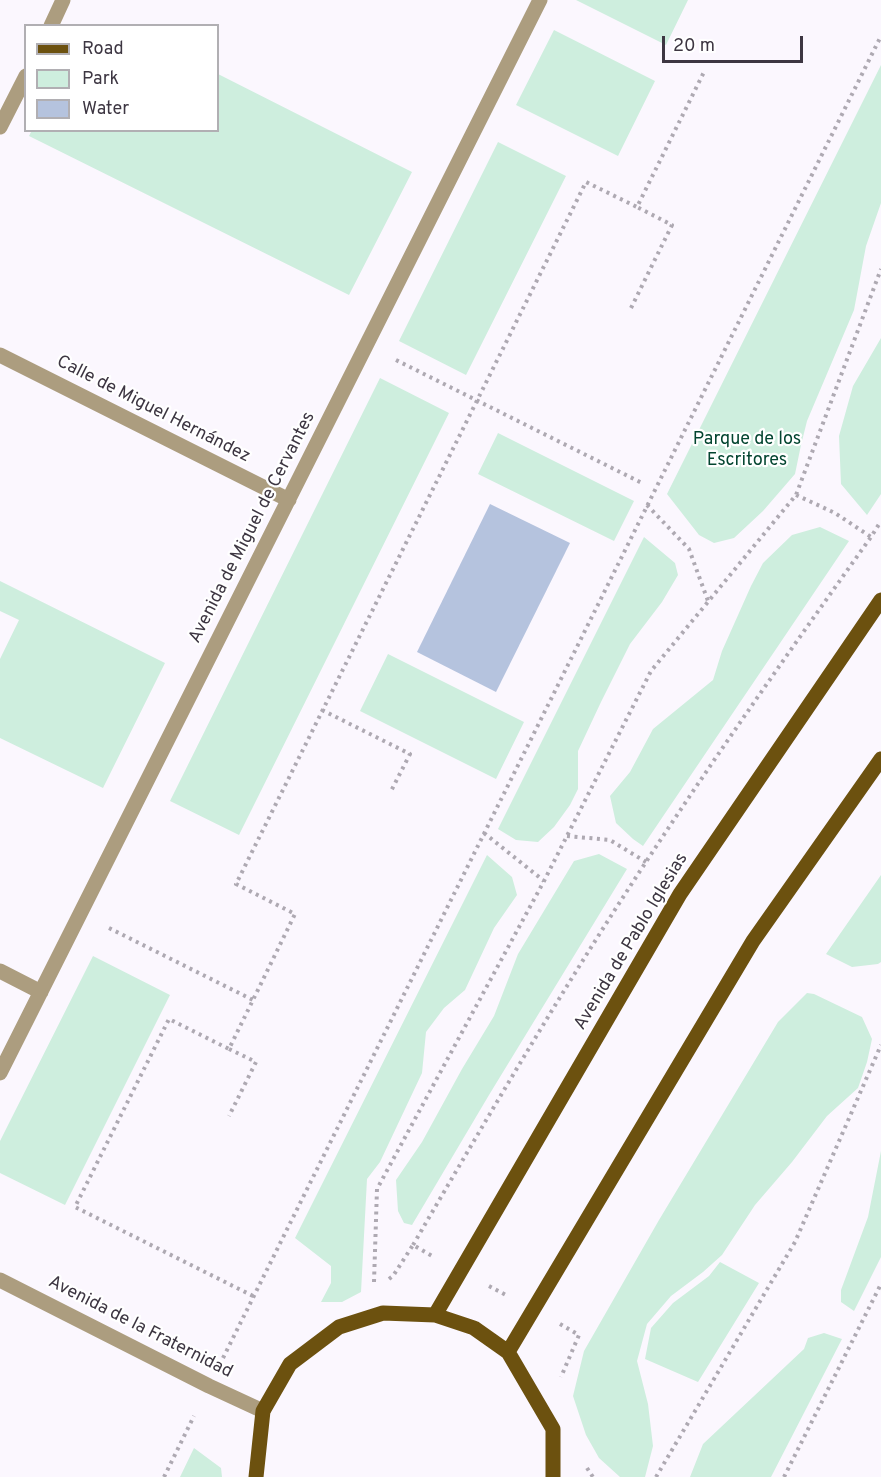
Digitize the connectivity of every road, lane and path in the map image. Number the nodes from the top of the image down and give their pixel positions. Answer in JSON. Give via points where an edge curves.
{"nodes":[{"id":1,"x":63,"y":0,"type":"edge"},
{"id":2,"x":536,"y":1,"type":"edge"},
{"id":3,"x":52,"y":24,"type":"edge"},
{"id":4,"x":881,"y":36,"type":"edge"},
{"id":5,"x":704,"y":72,"type":"dead end"},
{"id":6,"x":24,"y":80,"type":"edge"},
{"id":7,"x":0,"y":127,"type":"edge"},
{"id":8,"x":637,"y":207,"type":"junction"},
{"id":9,"x":881,"y":269,"type":"edge"},
{"id":10,"x":631,"y":308,"type":"dead end"},
{"id":11,"x":0,"y":355,"type":"edge"},
{"id":12,"x":390,"y":357,"type":"dead end"},
{"id":13,"x":477,"y":400,"type":"junction"},
{"id":14,"x":642,"y":483,"type":"dead end"},
{"id":15,"x":796,"y":495,"type":"junction"},
{"id":16,"x":289,"y":500,"type":"junction"},
{"id":17,"x":647,"y":505,"type":"junction"},
{"id":18,"x":881,"y":521,"type":"edge"},
{"id":19,"x":871,"y":537,"type":"junction"},
{"id":20,"x":881,"y":600,"type":"edge"},
{"id":21,"x":708,"y":602,"type":"junction"},
{"id":22,"x":322,"y":710,"type":"junction"},
{"id":23,"x":881,"y":759,"type":"edge"},
{"id":24,"x":390,"y":792,"type":"dead end"},
{"id":25,"x":484,"y":833,"type":"junction"},
{"id":26,"x":567,"y":836,"type":"junction"},
{"id":27,"x":646,"y":862,"type":"junction"},
{"id":28,"x":544,"y":881,"type":"junction"},
{"id":29,"x":81,"y":914,"type":"junction"},
{"id":30,"x":0,"y":971,"type":"edge"},
{"id":31,"x":41,"y":992,"type":"junction"},
{"id":32,"x":253,"y":1000,"type":"junction"},
{"id":33,"x":881,"y":1045,"type":"edge"},
{"id":34,"x":229,"y":1049,"type":"junction"},
{"id":35,"x":0,"y":1073,"type":"edge"},
{"id":36,"x":229,"y":1116,"type":"dead end"},
{"id":37,"x":412,"y":1245,"type":"junction"},
{"id":38,"x":460,"y":1271,"type":"junction"},
{"id":39,"x":0,"y":1280,"type":"edge"},
{"id":40,"x":387,"y":1282,"type":"dead end"},
{"id":41,"x":881,"y":1284,"type":"edge"},
{"id":42,"x":373,"y":1293,"type":"dead end"},
{"id":43,"x":253,"y":1296,"type":"junction"},
{"id":44,"x":533,"y":1309,"type":"junction"},
{"id":45,"x":435,"y":1315,"type":"junction"},
{"id":46,"x":508,"y":1352,"type":"junction"},
{"id":47,"x":561,"y":1385,"type":"dead end"},
{"id":48,"x":209,"y":1386,"type":"junction"},
{"id":49,"x":263,"y":1411,"type":"junction"},
{"id":50,"x":583,"y":1462,"type":"dead end"},
{"id":51,"x":164,"y":1477,"type":"edge"},
{"id":52,"x":256,"y":1477,"type":"edge"},
{"id":53,"x":553,"y":1477,"type":"edge"},
{"id":54,"x":593,"y":1477,"type":"edge"},
{"id":55,"x":656,"y":1477,"type":"edge"},
{"id":56,"x":784,"y":1477,"type":"edge"}],
"edges":[{"from":1,"to":3,"type":"street"},
{"from":2,"to":16,"type":"street","name":"Avenida de Miguel de Cervantes"},
{"from":4,"to":17,"type":"path"},
{"from":5,"to":8,"type":"path"},
{"from":6,"to":7,"type":"street"},
{"from":8,"to":10,"type":"path","via":[[672,225]]},
{"from":8,"to":13,"type":"path","via":[[586,182]]},
{"from":9,"to":15,"type":"path"},
{"from":11,"to":16,"type":"street","name":"Calle de Miguel Hernández"},
{"from":12,"to":13,"type":"path"},
{"from":13,"to":14,"type":"path"},
{"from":13,"to":22,"type":"path"},
{"from":15,"to":19,"type":"path","via":[[835,513]]},
{"from":15,"to":21,"type":"path"},
{"from":16,"to":29,"type":"street","name":"Avenida de Miguel de Cervantes"},
{"from":17,"to":21,"type":"path","via":[[689,549]]},
{"from":17,"to":25,"type":"path"},
{"from":18,"to":19,"type":"path"},
{"from":19,"to":27,"type":"path"},
{"from":20,"to":38,"type":"main road","name":"Avenida de Pablo Iglesias","via":[[680,894]]},
{"from":21,"to":26,"type":"path","via":[[651,671]]},
{"from":22,"to":24,"type":"path","via":[[410,754]]},
{"from":22,"to":32,"type":"path","via":[[236,884],[295,914]]},
{"from":23,"to":44,"type":"main road","via":[[753,941]]},
{"from":25,"to":28,"type":"path"},
{"from":25,"to":43,"type":"path"},
{"from":26,"to":27,"type":"path","via":[[610,840]]},
{"from":26,"to":28,"type":"path"},
{"from":27,"to":37,"type":"path","via":[[534,1038]]},
{"from":28,"to":42,"type":"path","via":[[377,1189]]},
{"from":29,"to":31,"type":"street","name":"Avenida de Miguel de Cervantes"},
{"from":29,"to":32,"type":"path"},
{"from":30,"to":31,"type":"street"},
{"from":31,"to":35,"type":"street","name":"Avenida de Miguel de Cervantes"},
{"from":32,"to":34,"type":"path"},
{"from":33,"to":55,"type":"path","via":[[795,1242]]},
{"from":34,"to":36,"type":"path","via":[[256,1062]]},
{"from":34,"to":43,"type":"path","via":[[169,1019],[75,1208]]},
{"from":37,"to":38,"type":"path"},
{"from":37,"to":40,"type":"path"},
{"from":38,"to":44,"type":"path"},
{"from":38,"to":45,"type":"main road","name":"Avenida de Pablo Iglesias"},
{"from":39,"to":48,"type":"street","name":"Avenida de la Fraternidad"},
{"from":41,"to":56,"type":"path"},
{"from":43,"to":48,"type":"path"},
{"from":44,"to":46,"type":"main road"},
{"from":44,"to":47,"type":"path","via":[[579,1335],[561,1376]]},
{"from":45,"to":46,"type":"main road","via":[[474,1328]]},
{"from":45,"to":49,"type":"main road","via":[[383,1313],[339,1327],[291,1364]]},
{"from":46,"to":53,"type":"main road","via":[[553,1429]]},
{"from":48,"to":49,"type":"street","name":"Avenida de la Fraternidad"},
{"from":48,"to":51,"type":"path"},
{"from":49,"to":52,"type":"main road"},
{"from":50,"to":54,"type":"path"}]}
